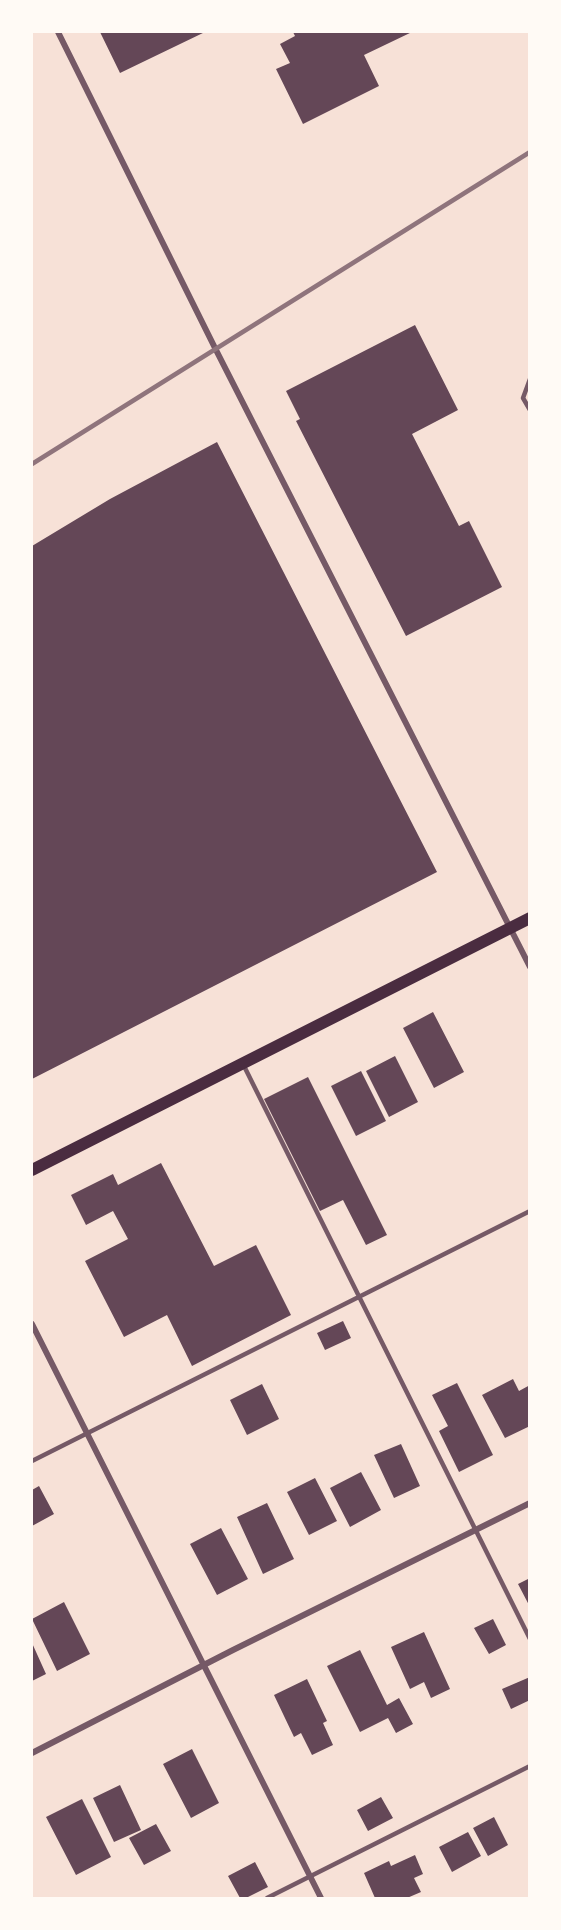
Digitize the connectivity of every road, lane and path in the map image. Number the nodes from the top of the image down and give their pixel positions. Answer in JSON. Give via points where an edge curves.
{"nodes":[{"id":1,"x":58,"y":32,"type":"edge"},
{"id":2,"x":530,"y":379,"type":"edge"},
{"id":3,"x":530,"y":410,"type":"edge"},
{"id":4,"x":530,"y":918,"type":"edge"},
{"id":5,"x":510,"y":928,"type":"junction"},
{"id":6,"x":530,"y":967,"type":"edge"},
{"id":7,"x":242,"y":1064,"type":"junction"},
{"id":8,"x":32,"y":1170,"type":"edge"},
{"id":9,"x":530,"y":1211,"type":"edge"},
{"id":10,"x":359,"y":1297,"type":"junction"},
{"id":11,"x":32,"y":1324,"type":"edge"},
{"id":12,"x":87,"y":1434,"type":"junction"},
{"id":13,"x":32,"y":1461,"type":"edge"},
{"id":14,"x":530,"y":1503,"type":"edge"},
{"id":15,"x":475,"y":1530,"type":"junction"},
{"id":16,"x":530,"y":1639,"type":"edge"},
{"id":17,"x":204,"y":1665,"type":"junction"},
{"id":18,"x":32,"y":1753,"type":"edge"},
{"id":19,"x":530,"y":1766,"type":"edge"},
{"id":20,"x":310,"y":1876,"type":"junction"},
{"id":21,"x":267,"y":1899,"type":"edge"},
{"id":22,"x":321,"y":1899,"type":"edge"}],
"edges":[{"from":1,"to":5,"type":"street"},
{"from":2,"to":3,"type":"lane","via":[[523,398]]},
{"from":4,"to":5,"type":"main road"},
{"from":5,"to":6,"type":"street"},
{"from":5,"to":7,"type":"main road"},
{"from":7,"to":8,"type":"main road"},
{"from":7,"to":10,"type":"lane"},
{"from":9,"to":10,"type":"lane"},
{"from":10,"to":12,"type":"lane"},
{"from":10,"to":15,"type":"lane"},
{"from":11,"to":12,"type":"street"},
{"from":12,"to":13,"type":"lane"},
{"from":12,"to":17,"type":"street"},
{"from":14,"to":15,"type":"street"},
{"from":15,"to":16,"type":"lane"},
{"from":15,"to":17,"type":"street"},
{"from":17,"to":18,"type":"street"},
{"from":17,"to":20,"type":"street"},
{"from":19,"to":20,"type":"lane"},
{"from":20,"to":21,"type":"lane"},
{"from":20,"to":22,"type":"street"}]}
